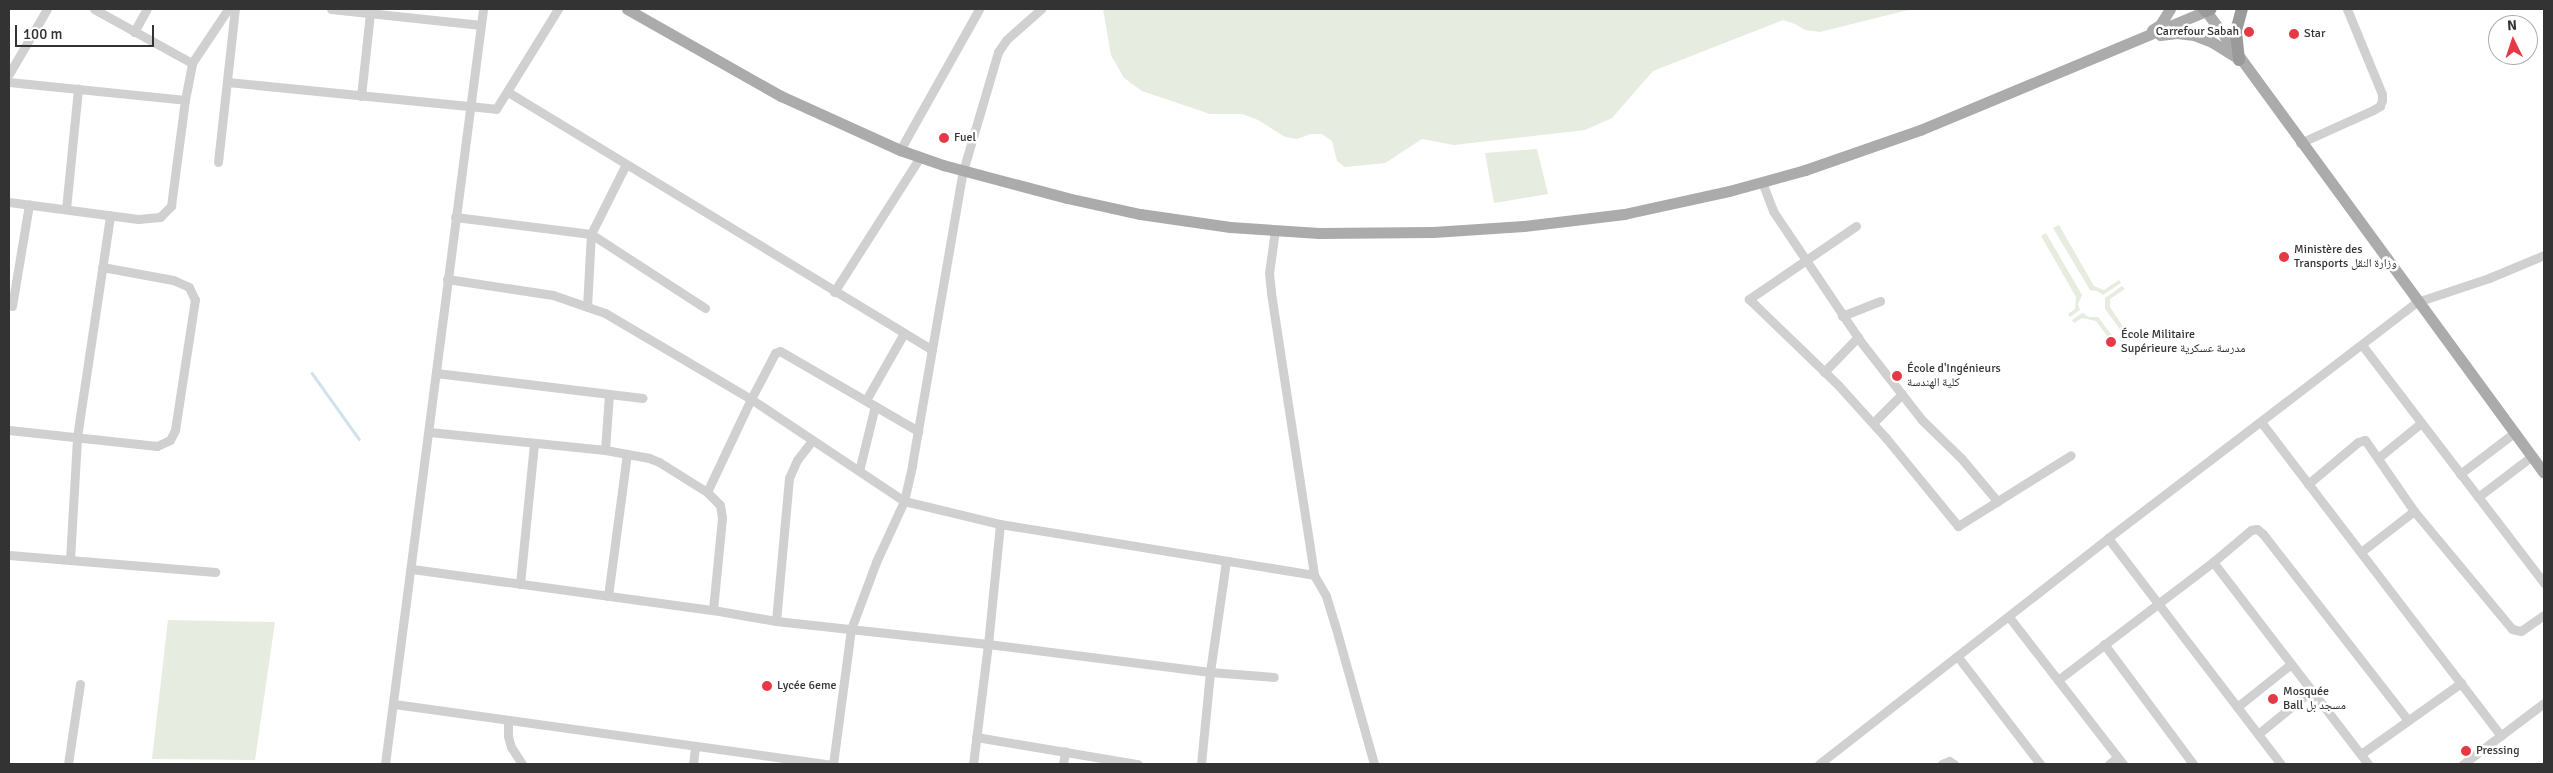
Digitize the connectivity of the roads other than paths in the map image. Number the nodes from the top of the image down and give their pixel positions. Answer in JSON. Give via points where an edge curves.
{"nodes":[{"id":1,"x":47,"y":9,"type":"edge"},
{"id":2,"x":94,"y":9,"type":"edge"},
{"id":3,"x":147,"y":9,"type":"edge"},
{"id":4,"x":228,"y":9,"type":"edge"},
{"id":5,"x":235,"y":9,"type":"edge"},
{"id":6,"x":331,"y":9,"type":"edge"},
{"id":7,"x":483,"y":9,"type":"edge"},
{"id":8,"x":558,"y":9,"type":"edge"},
{"id":9,"x":627,"y":9,"type":"edge"},
{"id":10,"x":979,"y":9,"type":"edge"},
{"id":11,"x":1042,"y":9,"type":"edge"},
{"id":12,"x":2170,"y":9,"type":"edge"},
{"id":13,"x":2207,"y":9,"type":"edge"},
{"id":14,"x":2242,"y":9,"type":"edge"},
{"id":15,"x":2347,"y":9,"type":"edge"},
{"id":16,"x":370,"y":14,"type":"junction"},
{"id":17,"x":481,"y":25,"type":"junction"},
{"id":18,"x":134,"y":32,"type":"junction"},
{"id":19,"x":2132,"y":43,"type":"junction"},
{"id":20,"x":2239,"y":60,"type":"junction"},
{"id":21,"x":192,"y":63,"type":"junction"},
{"id":22,"x":9,"y":74,"type":"edge"},
{"id":23,"x":9,"y":82,"type":"edge"},
{"id":24,"x":227,"y":82,"type":"junction"},
{"id":25,"x":78,"y":89,"type":"junction"},
{"id":26,"x":508,"y":92,"type":"junction"},
{"id":27,"x":361,"y":96,"type":"junction"},
{"id":28,"x":186,"y":100,"type":"junction"},
{"id":29,"x":470,"y":107,"type":"junction"},
{"id":30,"x":2300,"y":143,"type":"junction"},
{"id":31,"x":900,"y":150,"type":"junction"},
{"id":32,"x":920,"y":157,"type":"junction"},
{"id":33,"x":218,"y":162,"type":"dead end"},
{"id":34,"x":626,"y":164,"type":"junction"},
{"id":35,"x":963,"y":171,"type":"junction"},
{"id":36,"x":1762,"y":182,"type":"junction"},
{"id":37,"x":9,"y":202,"type":"edge"},
{"id":38,"x":28,"y":204,"type":"junction"},
{"id":39,"x":66,"y":209,"type":"junction"},
{"id":40,"x":110,"y":215,"type":"junction"},
{"id":41,"x":455,"y":217,"type":"junction"},
{"id":42,"x":1856,"y":226,"type":"dead end"},
{"id":43,"x":1275,"y":230,"type":"junction"},
{"id":44,"x":591,"y":234,"type":"junction"},
{"id":45,"x":2544,"y":255,"type":"edge"},
{"id":46,"x":1805,"y":260,"type":"junction"},
{"id":47,"x":102,"y":267,"type":"junction"},
{"id":48,"x":446,"y":279,"type":"junction"},
{"id":49,"x":834,"y":292,"type":"junction"},
{"id":50,"x":1880,"y":301,"type":"dead end"},
{"id":51,"x":2417,"y":302,"type":"junction"},
{"id":52,"x":12,"y":306,"type":"dead end"},
{"id":53,"x":587,"y":307,"type":"junction"},
{"id":54,"x":705,"y":308,"type":"dead end"},
{"id":55,"x":1842,"y":316,"type":"junction"},
{"id":56,"x":904,"y":333,"type":"junction"},
{"id":57,"x":1858,"y":337,"type":"junction"},
{"id":58,"x":2362,"y":345,"type":"junction"},
{"id":59,"x":932,"y":350,"type":"junction"},
{"id":60,"x":1824,"y":372,"type":"junction"},
{"id":61,"x":436,"y":373,"type":"junction"},
{"id":62,"x":609,"y":394,"type":"junction"},
{"id":63,"x":1902,"y":394,"type":"junction"},
{"id":64,"x":642,"y":398,"type":"dead end"},
{"id":65,"x":751,"y":399,"type":"junction"},
{"id":66,"x":866,"y":400,"type":"junction"},
{"id":67,"x":875,"y":406,"type":"junction"},
{"id":68,"x":2261,"y":422,"type":"junction"},
{"id":69,"x":1873,"y":423,"type":"junction"},
{"id":70,"x":2421,"y":423,"type":"junction"},
{"id":71,"x":9,"y":430,"type":"edge"},
{"id":72,"x":918,"y":430,"type":"junction"},
{"id":73,"x":430,"y":432,"type":"junction"},
{"id":74,"x":2514,"y":433,"type":"junction"},
{"id":75,"x":77,"y":437,"type":"junction"},
{"id":76,"x":812,"y":441,"type":"junction"},
{"id":77,"x":534,"y":443,"type":"junction"},
{"id":78,"x":605,"y":450,"type":"junction"},
{"id":79,"x":626,"y":454,"type":"junction"},
{"id":80,"x":2071,"y":456,"type":"dead end"},
{"id":81,"x":2532,"y":456,"type":"junction"},
{"id":82,"x":2378,"y":458,"type":"junction"},
{"id":83,"x":859,"y":471,"type":"junction"},
{"id":84,"x":2544,"y":473,"type":"edge"},
{"id":85,"x":2460,"y":474,"type":"junction"},
{"id":86,"x":2308,"y":484,"type":"junction"},
{"id":87,"x":707,"y":492,"type":"junction"},
{"id":88,"x":2478,"y":497,"type":"junction"},
{"id":89,"x":904,"y":501,"type":"junction"},
{"id":90,"x":1998,"y":502,"type":"junction"},
{"id":91,"x":2414,"y":511,"type":"junction"},
{"id":92,"x":1000,"y":524,"type":"junction"},
{"id":93,"x":2108,"y":538,"type":"junction"},
{"id":94,"x":2361,"y":552,"type":"junction"},
{"id":95,"x":9,"y":555,"type":"edge"},
{"id":96,"x":70,"y":560,"type":"junction"},
{"id":97,"x":1226,"y":561,"type":"junction"},
{"id":98,"x":2212,"y":562,"type":"junction"},
{"id":99,"x":412,"y":569,"type":"junction"},
{"id":100,"x":215,"y":572,"type":"dead end"},
{"id":101,"x":1314,"y":575,"type":"junction"},
{"id":102,"x":2544,"y":583,"type":"edge"},
{"id":103,"x":520,"y":584,"type":"junction"},
{"id":104,"x":608,"y":596,"type":"junction"},
{"id":105,"x":2158,"y":604,"type":"junction"},
{"id":106,"x":713,"y":610,"type":"junction"},
{"id":107,"x":2544,"y":615,"type":"edge"},
{"id":108,"x":2009,"y":617,"type":"junction"},
{"id":109,"x":776,"y":621,"type":"junction"},
{"id":110,"x":851,"y":629,"type":"junction"},
{"id":111,"x":988,"y":644,"type":"junction"},
{"id":112,"x":2104,"y":644,"type":"junction"},
{"id":113,"x":1958,"y":657,"type":"junction"},
{"id":114,"x":2291,"y":664,"type":"junction"},
{"id":115,"x":1210,"y":672,"type":"junction"},
{"id":116,"x":1274,"y":677,"type":"dead end"},
{"id":117,"x":2058,"y":680,"type":"junction"},
{"id":118,"x":2460,"y":683,"type":"junction"},
{"id":119,"x":80,"y":684,"type":"dead end"},
{"id":120,"x":2312,"y":690,"type":"junction"},
{"id":121,"x":2544,"y":703,"type":"edge"},
{"id":122,"x":394,"y":704,"type":"junction"},
{"id":123,"x":2237,"y":707,"type":"junction"},
{"id":124,"x":508,"y":720,"type":"junction"},
{"id":125,"x":2408,"y":720,"type":"junction"},
{"id":126,"x":2258,"y":734,"type":"junction"},
{"id":127,"x":2501,"y":736,"type":"junction"},
{"id":128,"x":976,"y":737,"type":"junction"},
{"id":129,"x":695,"y":747,"type":"junction"},
{"id":130,"x":1065,"y":752,"type":"junction"},
{"id":131,"x":2360,"y":754,"type":"junction"},
{"id":132,"x":773,"y":761,"type":"edge"},
{"id":133,"x":1108,"y":761,"type":"edge"},
{"id":134,"x":2121,"y":761,"type":"edge"},
{"id":135,"x":68,"y":764,"type":"edge"},
{"id":136,"x":385,"y":764,"type":"edge"},
{"id":137,"x":522,"y":764,"type":"edge"},
{"id":138,"x":693,"y":764,"type":"edge"},
{"id":139,"x":829,"y":764,"type":"edge"},
{"id":140,"x":833,"y":764,"type":"edge"},
{"id":141,"x":973,"y":764,"type":"edge"},
{"id":142,"x":1063,"y":764,"type":"edge"},
{"id":143,"x":1138,"y":764,"type":"edge"},
{"id":144,"x":1201,"y":764,"type":"edge"},
{"id":145,"x":1374,"y":764,"type":"edge"},
{"id":146,"x":1819,"y":764,"type":"edge"},
{"id":147,"x":1942,"y":764,"type":"edge"},
{"id":148,"x":1954,"y":764,"type":"edge"},
{"id":149,"x":2040,"y":764,"type":"edge"},
{"id":150,"x":2109,"y":764,"type":"edge"},
{"id":151,"x":2193,"y":764,"type":"edge"},
{"id":152,"x":2281,"y":764,"type":"edge"},
{"id":153,"x":2368,"y":764,"type":"edge"},
{"id":154,"x":2463,"y":764,"type":"edge"}],
"edges":[{"from":1,"to":22,"type":"street"},
{"from":2,"to":18,"type":"street"},
{"from":3,"to":18,"type":"street"},
{"from":4,"to":21,"type":"street"},
{"from":5,"to":24,"type":"street"},
{"from":6,"to":16,"type":"street"},
{"from":7,"to":17,"type":"street"},
{"from":8,"to":26,"type":"street"},
{"from":9,"to":31,"type":"main road","via":[[781,96]]},
{"from":10,"to":31,"type":"street"},
{"from":11,"to":35,"type":"street","via":[[1006,40],[998,52]]},
{"from":12,"to":19,"type":"main road","via":[[2160,25]]},
{"from":13,"to":19,"type":"main road"},
{"from":13,"to":20,"type":"main road"},
{"from":14,"to":20,"type":"highway","via":[[2236,31]]},
{"from":15,"to":30,"type":"street","via":[[2382,94],[2380,106]]},
{"from":16,"to":17,"type":"street"},
{"from":16,"to":27,"type":"street"},
{"from":17,"to":29,"type":"street"},
{"from":18,"to":21,"type":"street"},
{"from":19,"to":20,"type":"main road","via":[[2185,33],[2203,38]]},
{"from":19,"to":36,"type":"main road","via":[[1920,130],[1840,159]]},
{"from":20,"to":30,"type":"main road"},
{"from":21,"to":28,"type":"street"},
{"from":23,"to":25,"type":"street"},
{"from":24,"to":27,"type":"street"},
{"from":24,"to":33,"type":"street"},
{"from":25,"to":28,"type":"street"},
{"from":25,"to":39,"type":"street"},
{"from":26,"to":29,"type":"street","via":[[496,110]]},
{"from":26,"to":34,"type":"street"},
{"from":27,"to":29,"type":"street"},
{"from":28,"to":40,"type":"street","via":[[171,206],[160,217],[138,219]]},
{"from":29,"to":41,"type":"street"},
{"from":30,"to":51,"type":"main road"},
{"from":31,"to":32,"type":"main road"},
{"from":32,"to":35,"type":"main road"},
{"from":32,"to":49,"type":"street"},
{"from":34,"to":44,"type":"street"},
{"from":34,"to":49,"type":"street"},
{"from":35,"to":43,"type":"main road","via":[[1140,214]]},
{"from":35,"to":59,"type":"street"},
{"from":36,"to":43,"type":"main road","via":[[1624,214],[1524,226],[1417,232]]},
{"from":36,"to":46,"type":"street","via":[[1773,211]]},
{"from":37,"to":38,"type":"street"},
{"from":38,"to":39,"type":"street"},
{"from":38,"to":52,"type":"street"},
{"from":39,"to":40,"type":"street"},
{"from":40,"to":47,"type":"street"},
{"from":41,"to":44,"type":"street"},
{"from":41,"to":48,"type":"street"},
{"from":42,"to":46,"type":"street"},
{"from":43,"to":101,"type":"street","via":[[1271,286]]},
{"from":44,"to":53,"type":"street"},
{"from":44,"to":54,"type":"street"},
{"from":45,"to":51,"type":"street"},
{"from":46,"to":55,"type":"street"},
{"from":46,"to":60,"type":"street","via":[[1749,300]]},
{"from":47,"to":75,"type":"street"},
{"from":47,"to":75,"type":"street","via":[[172,280],[189,287],[195,300],[175,430],[170,440],[157,446]]},
{"from":48,"to":53,"type":"street","via":[[553,295]]},
{"from":48,"to":61,"type":"street"},
{"from":49,"to":56,"type":"street"},
{"from":50,"to":55,"type":"street"},
{"from":51,"to":58,"type":"street"},
{"from":51,"to":74,"type":"main road"},
{"from":53,"to":65,"type":"street","via":[[605,313]]},
{"from":55,"to":57,"type":"street"},
{"from":56,"to":59,"type":"street"},
{"from":56,"to":66,"type":"street"},
{"from":57,"to":60,"type":"street"},
{"from":57,"to":63,"type":"street"},
{"from":58,"to":68,"type":"street"},
{"from":58,"to":70,"type":"street"},
{"from":59,"to":72,"type":"street"},
{"from":60,"to":69,"type":"street"},
{"from":61,"to":62,"type":"street"},
{"from":61,"to":73,"type":"street"},
{"from":62,"to":64,"type":"street"},
{"from":62,"to":78,"type":"street"},
{"from":63,"to":69,"type":"street"},
{"from":63,"to":90,"type":"street"},
{"from":65,"to":66,"type":"street","via":[[775,353],[780,351]]},
{"from":65,"to":76,"type":"street"},
{"from":65,"to":87,"type":"street"},
{"from":66,"to":67,"type":"street"},
{"from":67,"to":72,"type":"street"},
{"from":67,"to":83,"type":"street"},
{"from":68,"to":86,"type":"street"},
{"from":68,"to":93,"type":"street"},
{"from":69,"to":90,"type":"street","via":[[1958,526]]},
{"from":70,"to":82,"type":"street"},
{"from":70,"to":85,"type":"street"},
{"from":71,"to":75,"type":"street"},
{"from":72,"to":89,"type":"street"},
{"from":73,"to":77,"type":"street"},
{"from":73,"to":99,"type":"street"},
{"from":74,"to":81,"type":"main road"},
{"from":74,"to":85,"type":"street"},
{"from":75,"to":96,"type":"street"},
{"from":76,"to":83,"type":"street"},
{"from":76,"to":109,"type":"street","via":[[797,460],[789,478]]},
{"from":77,"to":78,"type":"street"},
{"from":77,"to":103,"type":"street"},
{"from":78,"to":79,"type":"street"},
{"from":79,"to":87,"type":"street","via":[[659,462]]},
{"from":79,"to":104,"type":"street"},
{"from":80,"to":90,"type":"street"},
{"from":81,"to":84,"type":"main road"},
{"from":81,"to":88,"type":"street"},
{"from":82,"to":86,"type":"street","via":[[2362,440]]},
{"from":82,"to":91,"type":"street"},
{"from":83,"to":89,"type":"street"},
{"from":85,"to":88,"type":"street"},
{"from":86,"to":94,"type":"street"},
{"from":87,"to":106,"type":"street","via":[[720,505],[722,518]]},
{"from":88,"to":102,"type":"street"},
{"from":89,"to":92,"type":"street"},
{"from":89,"to":110,"type":"street","via":[[876,562]]},
{"from":91,"to":94,"type":"street"},
{"from":91,"to":107,"type":"street","via":[[2512,630],[2521,631]]},
{"from":92,"to":97,"type":"street"},
{"from":92,"to":111,"type":"street"},
{"from":93,"to":105,"type":"street"},
{"from":93,"to":108,"type":"street"},
{"from":94,"to":118,"type":"street"},
{"from":95,"to":96,"type":"street"},
{"from":96,"to":100,"type":"street"},
{"from":97,"to":101,"type":"street"},
{"from":97,"to":115,"type":"street"},
{"from":98,"to":105,"type":"street"},
{"from":98,"to":114,"type":"street"},
{"from":98,"to":125,"type":"street","via":[[2250,530],[2257,529]]},
{"from":99,"to":103,"type":"street"},
{"from":99,"to":122,"type":"street"},
{"from":101,"to":145,"type":"street","via":[[1326,596],[1336,625]]},
{"from":103,"to":104,"type":"street"},
{"from":104,"to":106,"type":"street"},
{"from":105,"to":112,"type":"street"},
{"from":105,"to":123,"type":"street"},
{"from":106,"to":109,"type":"street"},
{"from":108,"to":113,"type":"street"},
{"from":108,"to":117,"type":"street"},
{"from":109,"to":110,"type":"street"},
{"from":110,"to":111,"type":"street"},
{"from":110,"to":140,"type":"street"},
{"from":111,"to":115,"type":"street"},
{"from":111,"to":128,"type":"street"},
{"from":112,"to":117,"type":"street"},
{"from":112,"to":151,"type":"street"},
{"from":113,"to":146,"type":"street"},
{"from":113,"to":149,"type":"street"},
{"from":114,"to":120,"type":"street"},
{"from":114,"to":123,"type":"street"},
{"from":115,"to":116,"type":"street"},
{"from":115,"to":144,"type":"street"},
{"from":117,"to":134,"type":"street"},
{"from":118,"to":125,"type":"street"},
{"from":118,"to":127,"type":"street"},
{"from":119,"to":135,"type":"street"},
{"from":120,"to":126,"type":"street"},
{"from":120,"to":131,"type":"street"},
{"from":121,"to":127,"type":"street"},
{"from":122,"to":124,"type":"street"},
{"from":122,"to":136,"type":"street"},
{"from":123,"to":126,"type":"street"},
{"from":124,"to":129,"type":"street"},
{"from":124,"to":137,"type":"street","via":[[510,741]]},
{"from":125,"to":131,"type":"street"},
{"from":126,"to":152,"type":"street"},
{"from":127,"to":154,"type":"street"},
{"from":128,"to":130,"type":"street"},
{"from":128,"to":141,"type":"street"},
{"from":129,"to":132,"type":"street"},
{"from":129,"to":138,"type":"street"},
{"from":130,"to":133,"type":"street"},
{"from":130,"to":142,"type":"street"},
{"from":131,"to":153,"type":"street"},
{"from":132,"to":139,"type":"street"},
{"from":133,"to":143,"type":"street"},
{"from":134,"to":150,"type":"street"},
{"from":147,"to":148,"type":"street"}]}
